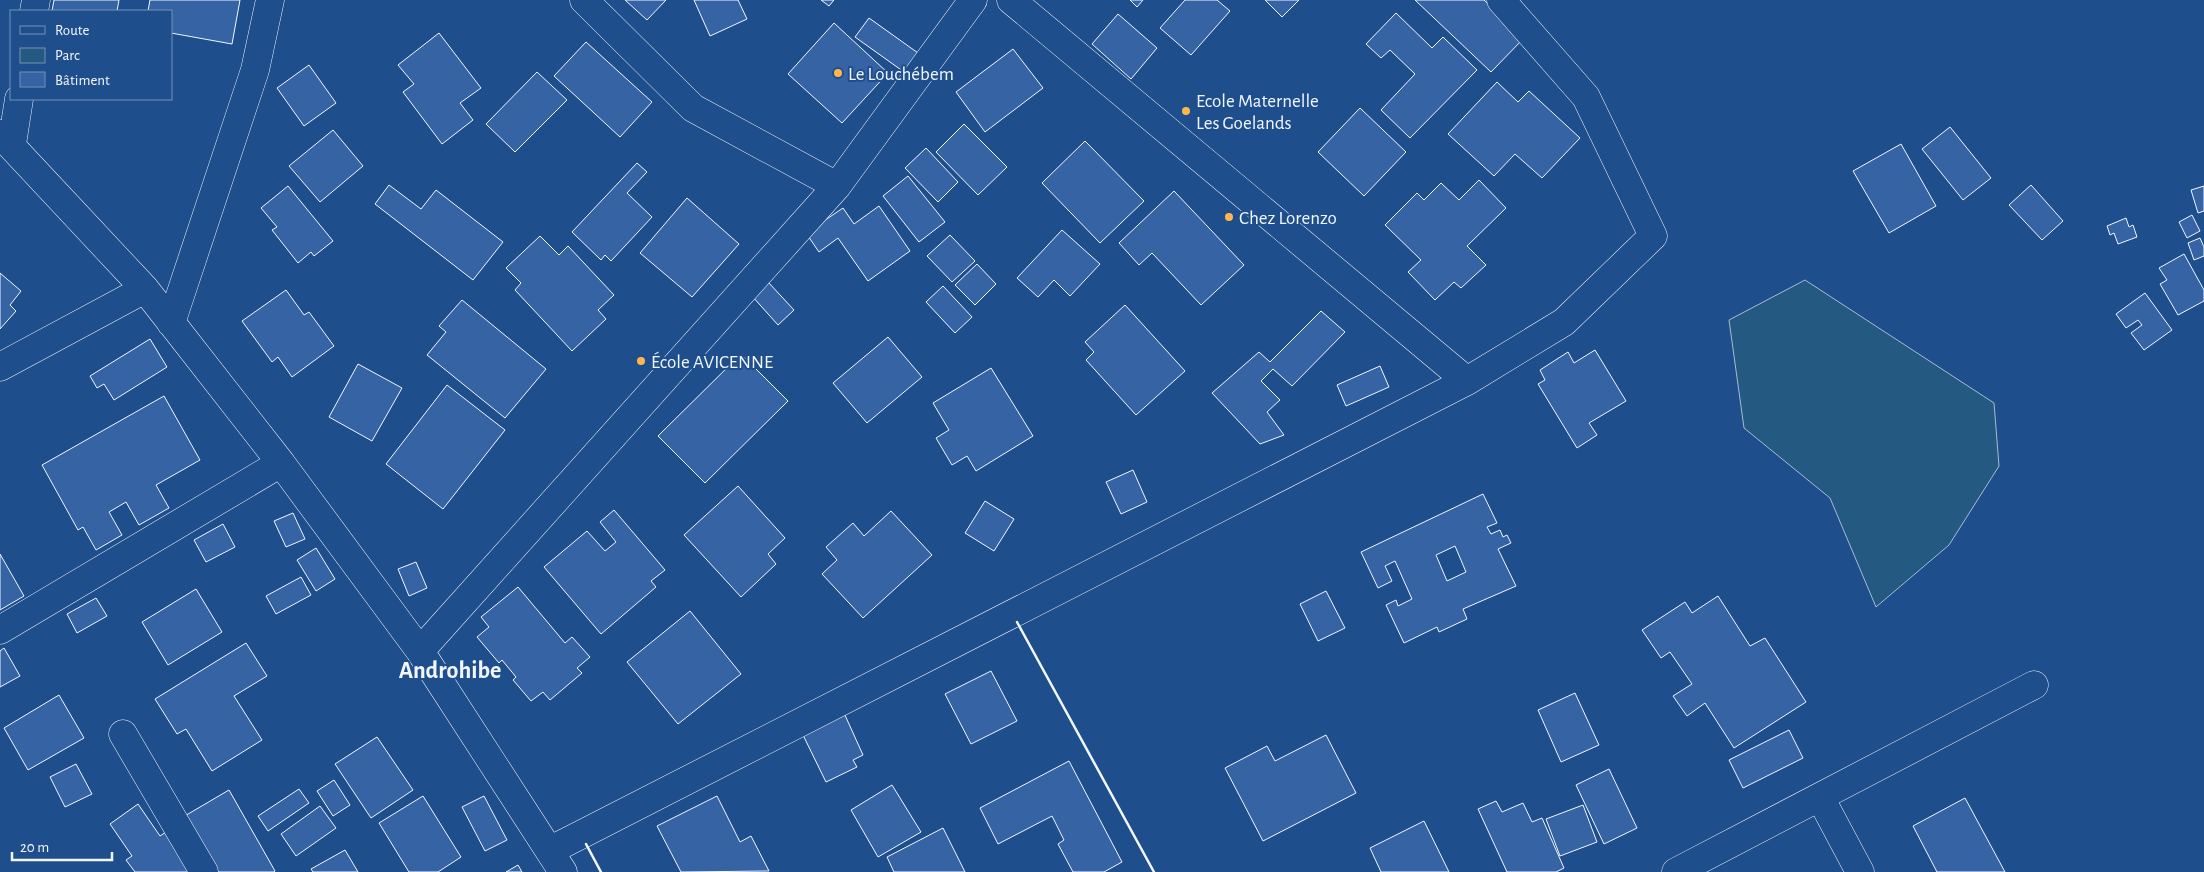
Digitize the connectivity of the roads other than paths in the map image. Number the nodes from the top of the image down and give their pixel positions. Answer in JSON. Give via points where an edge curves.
{"nodes":[{"id":1,"x":270,"y":0,"type":"edge"},
{"id":2,"x":584,"y":0,"type":"edge"},
{"id":3,"x":973,"y":0,"type":"edge"},
{"id":4,"x":1011,"y":0,"type":"edge"},
{"id":5,"x":1502,"y":0,"type":"edge"},
{"id":6,"x":19,"y":100,"type":"edge"},
{"id":7,"x":6,"y":139,"type":"edge"},
{"id":8,"x":837,"y":186,"type":"junction"},
{"id":9,"x":145,"y":289,"type":"junction"},
{"id":10,"x":171,"y":323,"type":"junction"},
{"id":11,"x":0,"y":367,"type":"edge"},
{"id":12,"x":1467,"y":381,"type":"junction"},
{"id":13,"x":281,"y":463,"type":"junction"},
{"id":14,"x":0,"y":630,"type":"edge"},
{"id":15,"x":420,"y":651,"type":"junction"},
{"id":16,"x":2034,"y":685,"type":"dead end"},
{"id":17,"x":123,"y":734,"type":"dead end"},
{"id":18,"x":1820,"y":797,"type":"junction"},
{"id":19,"x":557,"y":861,"type":"edge"},
{"id":20,"x":204,"y":872,"type":"edge"},
{"id":21,"x":1676,"y":872,"type":"edge"},
{"id":22,"x":1860,"y":872,"type":"edge"}],
"edges":[{"from":1,"to":10,"type":"street","via":[[255,70]]},
{"from":2,"to":8,"type":"street","via":[[693,108]]},
{"from":3,"to":8,"type":"street"},
{"from":4,"to":12,"type":"street"},
{"from":5,"to":12,"type":"street","via":[[1586,97],[1653,236],[1564,322]]},
{"from":6,"to":7,"type":"street"},
{"from":7,"to":9,"type":"street"},
{"from":8,"to":15,"type":"street"},
{"from":9,"to":10,"type":"street"},
{"from":9,"to":11,"type":"street"},
{"from":10,"to":13,"type":"street"},
{"from":12,"to":19,"type":"street"},
{"from":13,"to":14,"type":"street"},
{"from":13,"to":15,"type":"street"},
{"from":15,"to":19,"type":"street"},
{"from":16,"to":18,"type":"street"},
{"from":17,"to":20,"type":"street"},
{"from":18,"to":21,"type":"street"},
{"from":18,"to":22,"type":"street"}]}
